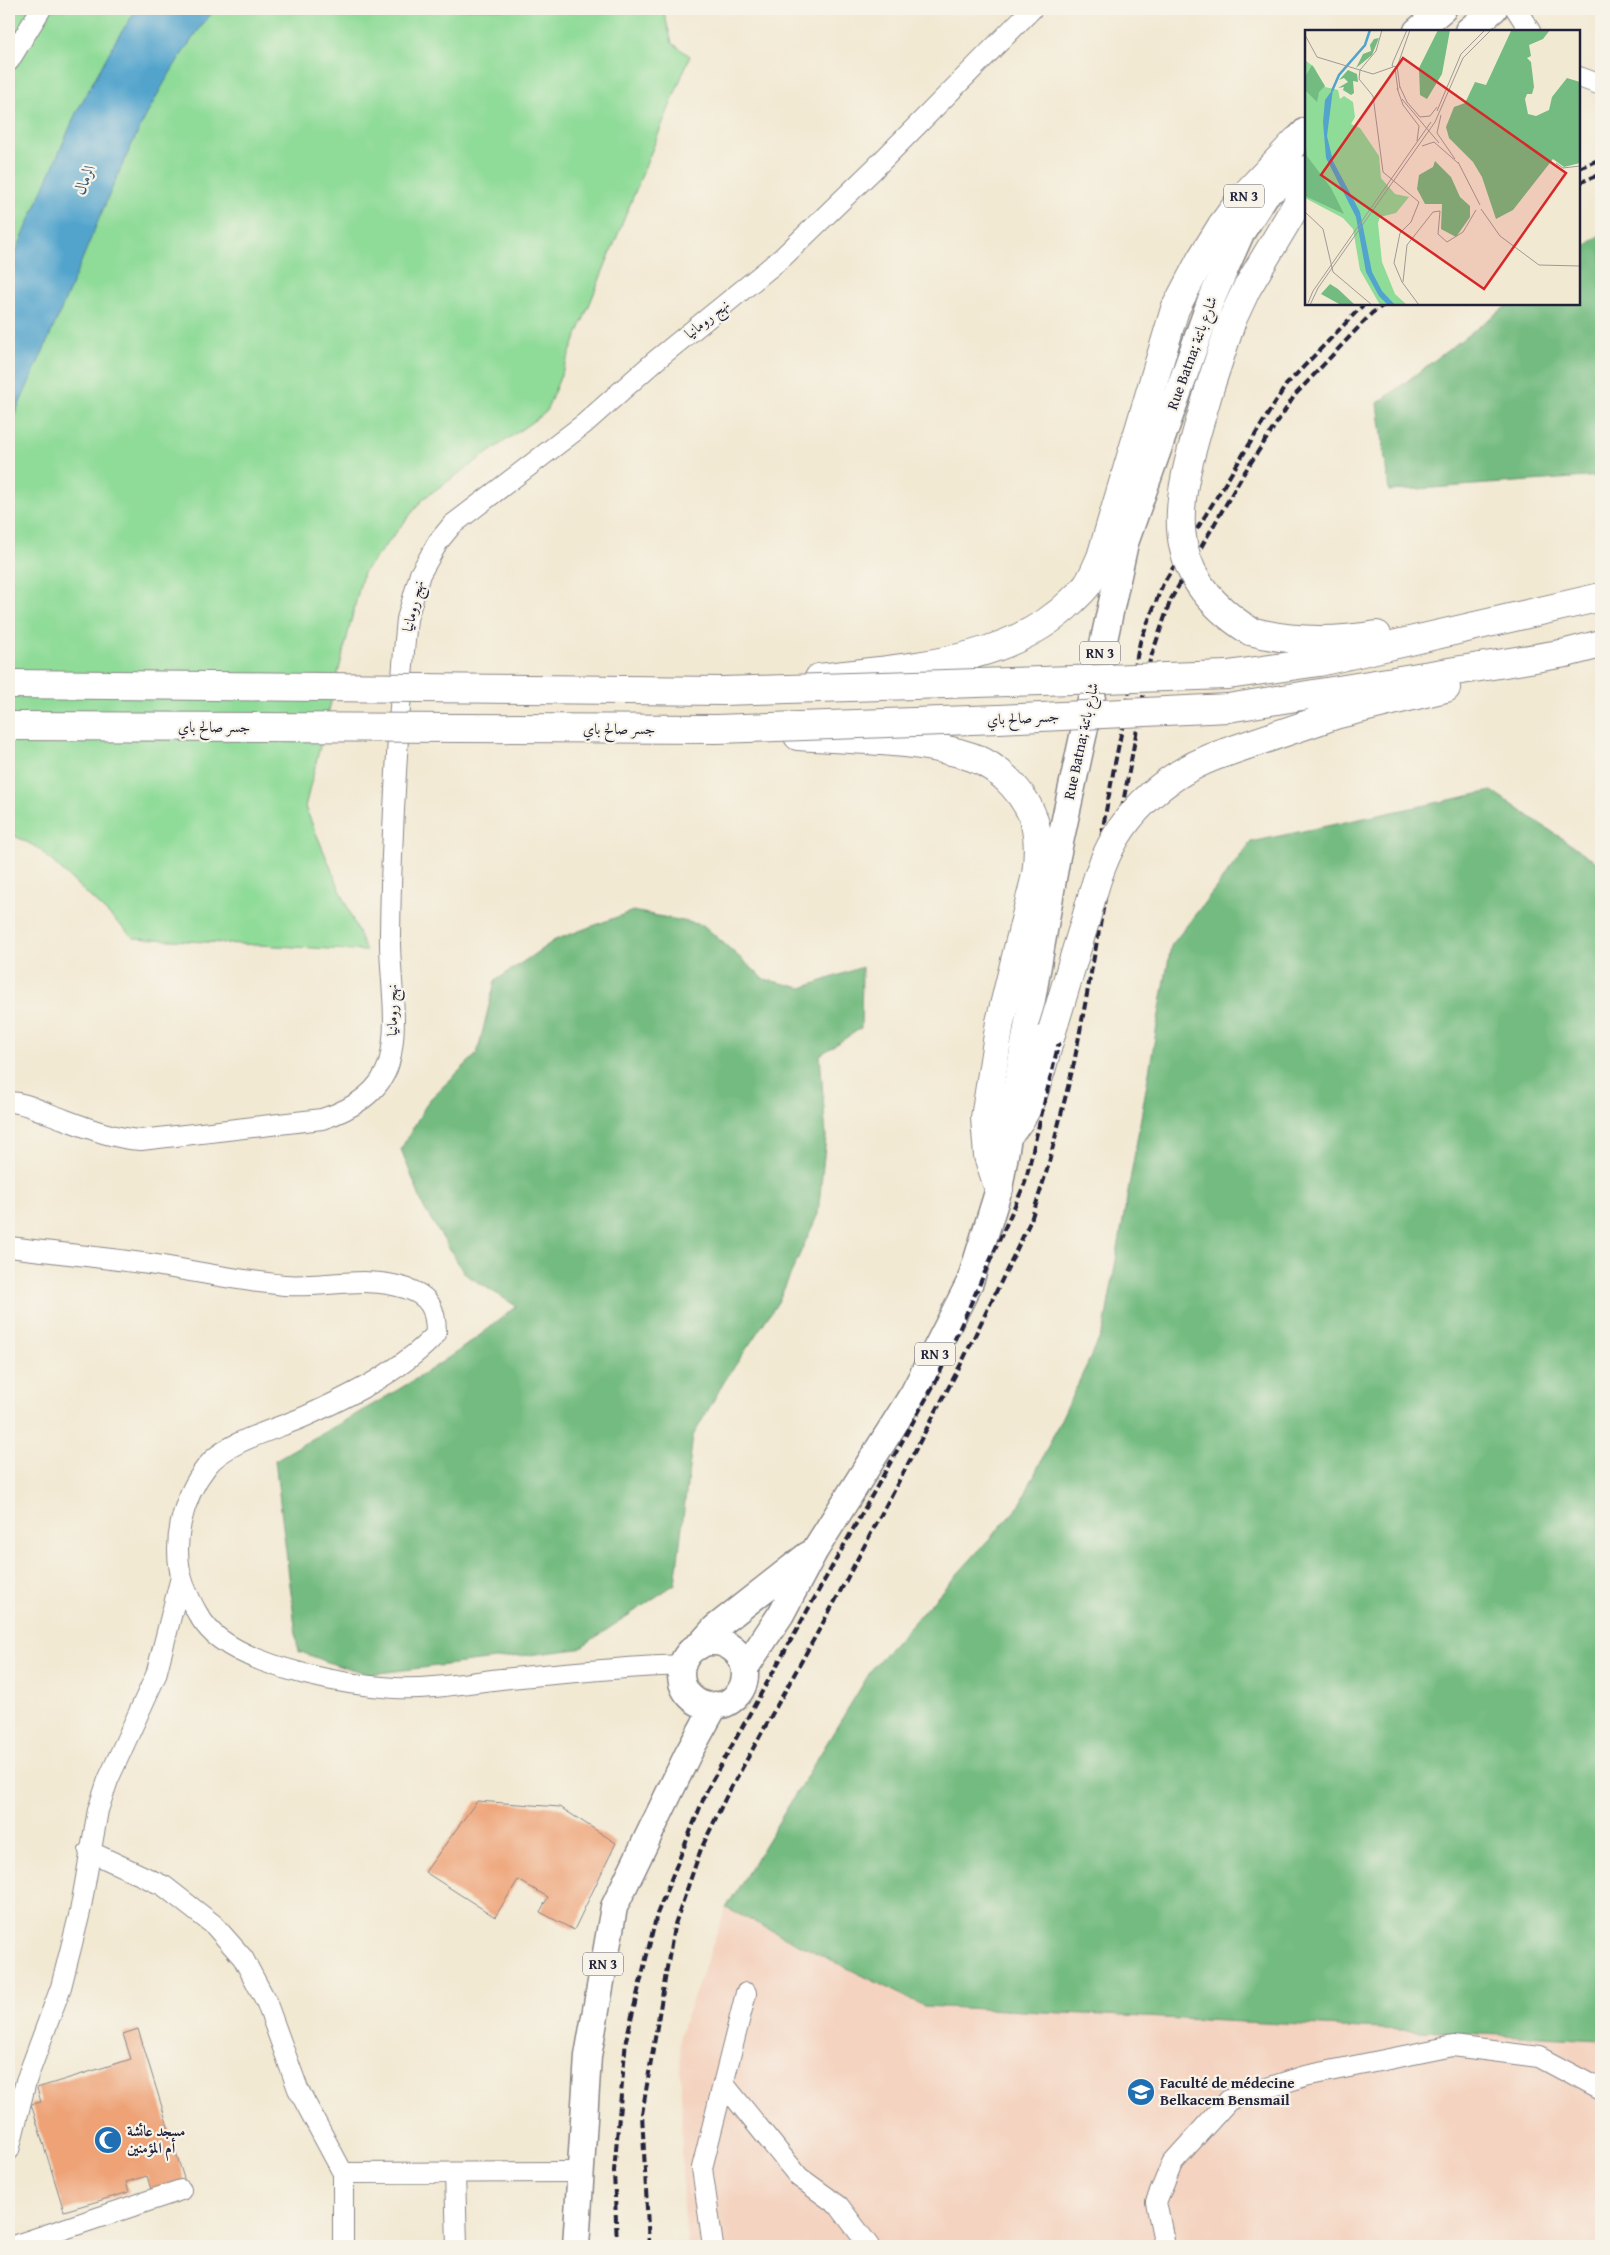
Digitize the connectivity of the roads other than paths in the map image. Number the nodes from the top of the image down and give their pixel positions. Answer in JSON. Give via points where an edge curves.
{"nodes":[{"id":1,"x":41,"y":9,"type":"edge"},
{"id":2,"x":1032,"y":9,"type":"edge"},
{"id":3,"x":1442,"y":9,"type":"edge"},
{"id":4,"x":1494,"y":9,"type":"edge"},
{"id":5,"x":1516,"y":9,"type":"edge"},
{"id":6,"x":1418,"y":30,"type":"edge"},
{"id":7,"x":1469,"y":30,"type":"edge"},
{"id":8,"x":1529,"y":30,"type":"edge"},
{"id":9,"x":9,"y":60,"type":"edge"},
{"id":10,"x":1580,"y":77,"type":"edge"},
{"id":11,"x":1601,"y":84,"type":"edge"},
{"id":12,"x":1301,"y":136,"type":"edge"},
{"id":13,"x":1305,"y":170,"type":"edge"},
{"id":14,"x":1305,"y":190,"type":"edge"},
{"id":15,"x":1267,"y":193,"type":"junction"},
{"id":16,"x":1601,"y":597,"type":"edge"},
{"id":17,"x":1549,"y":610,"type":"junction"},
{"id":18,"x":1601,"y":644,"type":"edge"},
{"id":19,"x":1566,"y":653,"type":"junction"},
{"id":20,"x":9,"y":684,"type":"edge"},
{"id":21,"x":723,"y":691,"type":"junction"},
{"id":22,"x":9,"y":726,"type":"edge"},
{"id":23,"x":718,"y":729,"type":"junction"},
{"id":24,"x":9,"y":1102,"type":"edge"},
{"id":25,"x":1007,"y":1136,"type":"junction"},
{"id":26,"x":999,"y":1189,"type":"junction"},
{"id":27,"x":9,"y":1247,"type":"edge"},
{"id":28,"x":815,"y":1550,"type":"junction"},
{"id":29,"x":181,"y":1577,"type":"junction"},
{"id":30,"x":691,"y":1655,"type":"junction"},
{"id":31,"x":745,"y":1668,"type":"junction"},
{"id":32,"x":715,"y":1706,"type":"junction"},
{"id":33,"x":89,"y":1852,"type":"junction"},
{"id":34,"x":746,"y":1994,"type":"dead end"},
{"id":35,"x":723,"y":2083,"type":"junction"},
{"id":36,"x":1601,"y":2090,"type":"edge"},
{"id":37,"x":9,"y":2150,"type":"edge"},
{"id":38,"x":582,"y":2172,"type":"junction"},
{"id":39,"x":455,"y":2173,"type":"junction"},
{"id":40,"x":343,"y":2174,"type":"junction"},
{"id":41,"x":181,"y":2190,"type":"dead end"},
{"id":42,"x":13,"y":2246,"type":"edge"},
{"id":43,"x":344,"y":2246,"type":"edge"},
{"id":44,"x":457,"y":2246,"type":"edge"},
{"id":45,"x":576,"y":2246,"type":"edge"},
{"id":46,"x":713,"y":2246,"type":"edge"},
{"id":47,"x":869,"y":2246,"type":"edge"},
{"id":48,"x":1165,"y":2246,"type":"edge"}],
"edges":[{"from":1,"to":9,"type":"street"},
{"from":2,"to":24,"type":"street","name":"نهج رومانيا","via":[[783,257],[655,361],[584,424],[471,509],[452,525],[433,549],[414,591],[404,651],[390,936],[392,1043],[381,1080],[367,1096],[339,1114],[322,1119],[141,1140],[106,1135]]},
{"from":3,"to":6,"type":"main road"},
{"from":4,"to":7,"type":"main road"},
{"from":5,"to":8,"type":"street"},
{"from":10,"to":11,"type":"street"},
{"from":12,"to":15,"type":"main road","name":"Rue Batna; شارع باتنة","number":"RN 3"},
{"from":12,"to":21,"type":"highway","number":"RN 3","bridge":true,"via":[[1242,198],[1201,259],[1175,309],[1101,557],[1087,585],[1061,612],[1001,645],[956,659]]},
{"from":13,"to":15,"type":"main road","name":"Rue Batna; شارع باتنة","number":"RN 3"},
{"from":14,"to":17,"type":"highway","bridge":true,"via":[[1247,288],[1232,320],[1183,483],[1180,536],[1187,559],[1204,592],[1226,616],[1250,631],[1277,638],[1306,640],[1369,636]]},
{"from":15,"to":25,"type":"main road","name":"Rue Batna; شارع باتنة","number":"RN 3","via":[[1240,233],[1209,305],[1125,543],[1057,856]]},
{"from":16,"to":17,"type":"highway"},
{"from":17,"to":21,"type":"highway","bridge":true,"via":[[1319,662],[1228,675]]},
{"from":18,"to":19,"type":"highway"},
{"from":19,"to":23,"type":"highway","name":"جسر صالح باي","bridge":true,"via":[[1228,708]]},
{"from":19,"to":25,"type":"highway","bridge":true,"via":[[1483,680],[1336,715],[1203,760],[1162,785],[1140,805],[1121,830],[1101,867],[1033,1098],[1019,1124]]},
{"from":20,"to":21,"type":"highway","bridge":true},
{"from":22,"to":23,"type":"highway","name":"جسر صالح باي","bridge":true},
{"from":23,"to":26,"type":"highway","bridge":true,"via":[[904,744],[973,758],[1010,782],[1030,812],[1036,829],[1038,853],[1031,903],[1000,1022],[985,1118],[985,1140]]},
{"from":25,"to":26,"type":"main road","number":"RN 3"},
{"from":26,"to":28,"type":"main road","number":"RN 3","via":[[970,1282],[943,1338],[908,1402]]},
{"from":27,"to":29,"type":"street","via":[[287,1285],[377,1281],[407,1288],[428,1302],[436,1315],[436,1334],[401,1365],[307,1416],[229,1448],[208,1464],[188,1495],[179,1528]]},
{"from":28,"to":30,"type":"main road","number":"RN 3","via":[[715,1628]]},
{"from":28,"to":31,"type":"main road","number":"RN 3","via":[[781,1614]]},
{"from":29,"to":30,"type":"street","via":[[193,1608],[218,1638],[252,1658],[337,1681],[395,1688],[614,1667]]},
{"from":29,"to":33,"type":"street","via":[[156,1675],[108,1780]]},
{"from":30,"to":31,"type":"main road","via":[[708,1642],[728,1645],[742,1659]]},
{"from":30,"to":32,"type":"main road","via":[[683,1682],[686,1690],[698,1702]]},
{"from":31,"to":32,"type":"main road","via":[[743,1686],[738,1694]]},
{"from":32,"to":38,"type":"main road","number":"RN 3","via":[[688,1754],[614,1907],[588,2056]]},
{"from":33,"to":37,"type":"street","via":[[80,1912],[61,1987],[26,2081]]},
{"from":33,"to":40,"type":"street","via":[[164,1886],[214,1925],[244,1958],[266,2001],[298,2089]]},
{"from":34,"to":35,"type":"street"},
{"from":35,"to":46,"type":"street","via":[[702,2168]]},
{"from":35,"to":47,"type":"street","via":[[799,2178],[839,2206]]},
{"from":36,"to":48,"type":"street","via":[[1539,2057],[1453,2046],[1304,2076],[1228,2100],[1172,2163],[1156,2202]]},
{"from":38,"to":39,"type":"street"},
{"from":38,"to":45,"type":"main road","number":"RN 3"},
{"from":39,"to":40,"type":"street"},
{"from":39,"to":44,"type":"street"},
{"from":40,"to":43,"type":"street"},
{"from":41,"to":42,"type":"street"}]}
